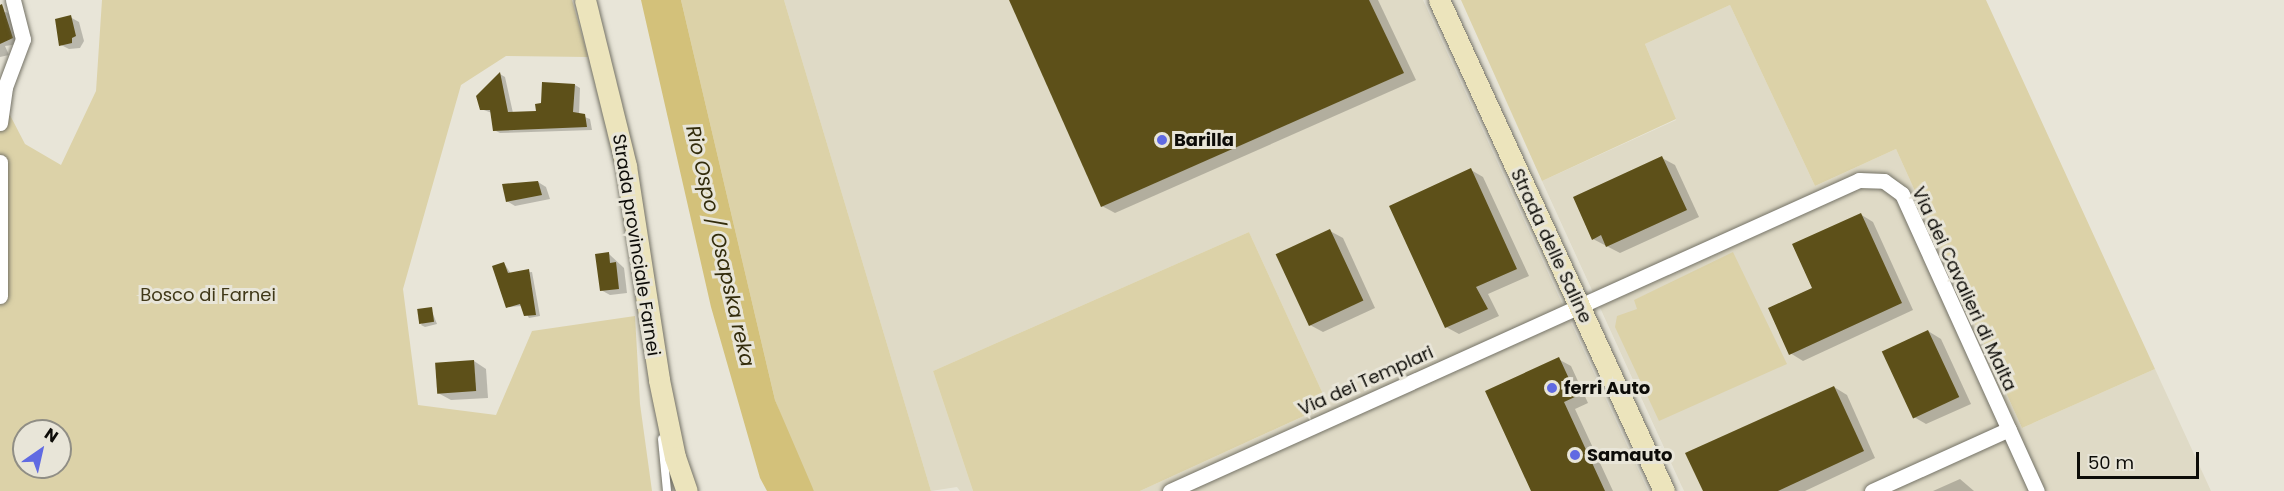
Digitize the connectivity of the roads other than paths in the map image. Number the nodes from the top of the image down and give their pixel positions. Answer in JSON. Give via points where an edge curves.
{"nodes":[{"id":1,"x":13,"y":0,"type":"edge"},
{"id":2,"x":585,"y":0,"type":"edge"},
{"id":3,"x":1439,"y":0,"type":"edge"},
{"id":4,"x":0,"y":123,"type":"edge"},
{"id":5,"x":0,"y":162,"type":"edge"},
{"id":6,"x":0,"y":296,"type":"edge"},
{"id":7,"x":1579,"y":306,"type":"junction"},
{"id":8,"x":659,"y":380,"type":"junction"},
{"id":9,"x":2009,"y":429,"type":"junction"},
{"id":10,"x":667,"y":491,"type":"edge"},
{"id":11,"x":687,"y":491,"type":"edge"},
{"id":12,"x":1170,"y":491,"type":"edge"},
{"id":13,"x":1664,"y":491,"type":"edge"},
{"id":14,"x":1872,"y":491,"type":"edge"},
{"id":15,"x":2037,"y":491,"type":"edge"}],
"edges":[{"from":1,"to":4,"type":"street","via":[[23,25],[23,39],[5,87]]},
{"from":2,"to":8,"type":"street","name":"Strada provinciale Farnei","via":[[626,166]]},
{"from":3,"to":7,"type":"street","name":"Strada delle Saline"},
{"from":5,"to":6,"type":"street"},
{"from":7,"to":9,"type":"street","name":"Via dei Cavalieri di Malta","via":[[1859,180],[1884,181],[1902,194]]},
{"from":7,"to":12,"type":"street","name":"Via dei Templari"},
{"from":7,"to":13,"type":"street","name":"Strada delle Saline"},
{"from":8,"to":10,"type":"lane"},
{"from":8,"to":11,"type":"street","name":"Strada provinciale Farnei","via":[[675,457]]},
{"from":9,"to":14,"type":"street"},
{"from":9,"to":15,"type":"street","name":"Via dei Cavalieri di Malta"}]}
